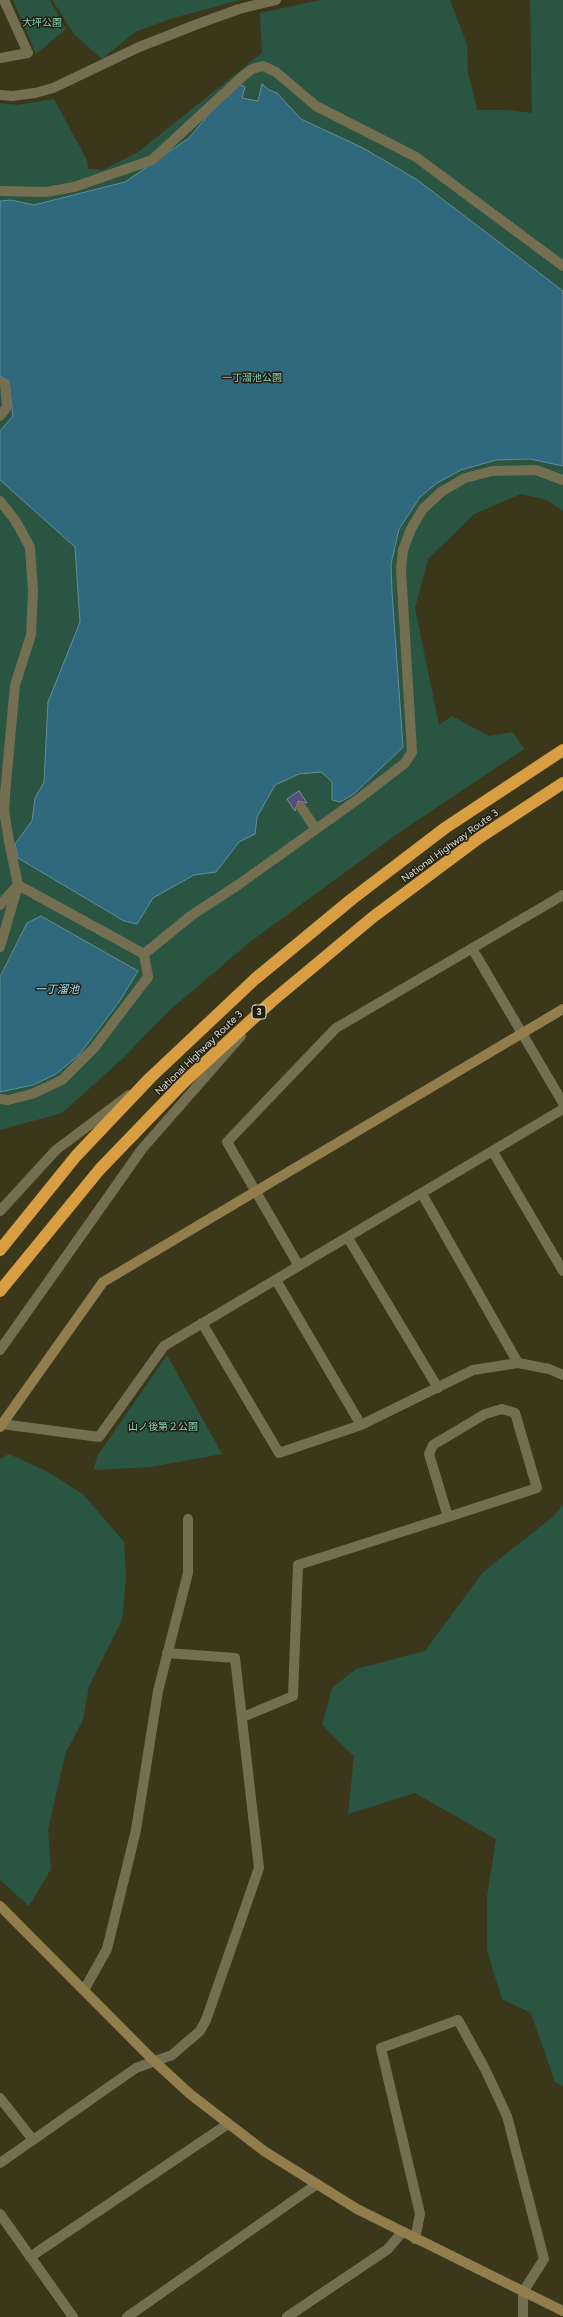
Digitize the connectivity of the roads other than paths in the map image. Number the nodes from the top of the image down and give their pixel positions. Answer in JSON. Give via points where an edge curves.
{"nodes":[{"id":1,"x":4,"y":0,"type":"edge"},
{"id":2,"x":276,"y":0,"type":"edge"},
{"id":3,"x":0,"y":58,"type":"edge"},
{"id":4,"x":0,"y":95,"type":"edge"},
{"id":5,"x":0,"y":191,"type":"edge"},
{"id":6,"x":563,"y":266,"type":"edge"},
{"id":7,"x":0,"y":382,"type":"edge"},
{"id":8,"x":0,"y":416,"type":"edge"},
{"id":9,"x":563,"y":480,"type":"edge"},
{"id":10,"x":0,"y":501,"type":"edge"},
{"id":11,"x":563,"y":750,"type":"edge"},
{"id":12,"x":563,"y":783,"type":"edge"},
{"id":13,"x":301,"y":806,"type":"dead end"},
{"id":14,"x":315,"y":828,"type":"junction"},
{"id":15,"x":18,"y":885,"type":"junction"},
{"id":16,"x":563,"y":896,"type":"edge"},
{"id":17,"x":0,"y":905,"type":"edge"},
{"id":18,"x":0,"y":947,"type":"edge"},
{"id":19,"x":473,"y":950,"type":"junction"},
{"id":20,"x":144,"y":954,"type":"junction"},
{"id":21,"x":271,"y":1002,"type":"junction"},
{"id":22,"x":563,"y":1009,"type":"edge"},
{"id":23,"x":521,"y":1034,"type":"junction"},
{"id":24,"x":150,"y":1078,"type":"junction"},
{"id":25,"x":0,"y":1099,"type":"edge"},
{"id":26,"x":563,"y":1103,"type":"edge"},
{"id":27,"x":563,"y":1109,"type":"edge"},
{"id":28,"x":493,"y":1152,"type":"junction"},
{"id":29,"x":256,"y":1192,"type":"junction"},
{"id":30,"x":422,"y":1194,"type":"junction"},
{"id":31,"x":0,"y":1211,"type":"edge"},
{"id":32,"x":348,"y":1238,"type":"junction"},
{"id":33,"x":0,"y":1250,"type":"edge"},
{"id":34,"x":299,"y":1266,"type":"junction"},
{"id":35,"x":563,"y":1271,"type":"edge"},
{"id":36,"x":276,"y":1280,"type":"junction"},
{"id":37,"x":0,"y":1291,"type":"edge"},
{"id":38,"x":202,"y":1323,"type":"junction"},
{"id":39,"x":0,"y":1350,"type":"edge"},
{"id":40,"x":518,"y":1363,"type":"junction"},
{"id":41,"x":563,"y":1375,"type":"edge"},
{"id":42,"x":438,"y":1388,"type":"junction"},
{"id":43,"x":361,"y":1424,"type":"junction"},
{"id":44,"x":1,"y":1425,"type":"edge"},
{"id":45,"x":448,"y":1517,"type":"junction"},
{"id":46,"x":188,"y":1519,"type":"dead end"},
{"id":47,"x":167,"y":1653,"type":"junction"},
{"id":48,"x":243,"y":1716,"type":"junction"},
{"id":49,"x":0,"y":1906,"type":"edge"},
{"id":50,"x":84,"y":1990,"type":"junction"},
{"id":51,"x":154,"y":2061,"type":"junction"},
{"id":52,"x":0,"y":2098,"type":"edge"},
{"id":53,"x":228,"y":2124,"type":"junction"},
{"id":54,"x":33,"y":2140,"type":"junction"},
{"id":55,"x":0,"y":2163,"type":"edge"},
{"id":56,"x":317,"y":2184,"type":"junction"},
{"id":57,"x":0,"y":2214,"type":"edge"},
{"id":58,"x":402,"y":2232,"type":"junction"},
{"id":59,"x":415,"y":2239,"type":"junction"},
{"id":60,"x":30,"y":2257,"type":"junction"},
{"id":61,"x":523,"y":2292,"type":"junction"},
{"id":62,"x":563,"y":2311,"type":"edge"},
{"id":63,"x":73,"y":2317,"type":"edge"},
{"id":64,"x":127,"y":2317,"type":"edge"},
{"id":65,"x":287,"y":2317,"type":"edge"},
{"id":66,"x":523,"y":2317,"type":"edge"}],
"edges":[{"from":1,"to":3,"type":"street","via":[[28,53]]},
{"from":2,"to":4,"type":"street","via":[[239,9],[139,47],[53,88],[35,93]]},
{"from":5,"to":6,"type":"street","via":[[46,192],[74,188],[152,160],[243,76],[252,69],[263,66],[276,72],[316,106],[416,157]]},
{"from":7,"to":8,"type":"street","via":[[4,384],[8,407]]},
{"from":9,"to":14,"type":"street","via":[[536,470],[492,471],[465,478],[441,492],[423,509],[411,529],[403,550],[400,570],[412,752],[405,763]]},
{"from":10,"to":15,"type":"street","via":[[15,520],[30,547],[33,590],[31,636],[15,685],[4,794],[9,841]]},
{"from":11,"to":24,"type":"highway","name":"National Highway Route 3","via":[[445,828],[352,899],[255,979]]},
{"from":12,"to":21,"type":"highway","name":"National Highway Route 3","number":"3","via":[[479,838],[379,912]]},
{"from":13,"to":14,"type":"street"},
{"from":14,"to":20,"type":"street","via":[[238,885],[192,915]]},
{"from":15,"to":17,"type":"street"},
{"from":15,"to":18,"type":"street"},
{"from":15,"to":20,"type":"street"},
{"from":16,"to":19,"type":"street"},
{"from":19,"to":23,"type":"street"},
{"from":19,"to":29,"type":"street","via":[[336,1028],[227,1142]]},
{"from":20,"to":25,"type":"street","via":[[148,978],[140,992],[80,1064],[62,1080],[32,1094],[8,1100]]},
{"from":21,"to":37,"type":"highway","name":"National Highway Route 3","number":"3","via":[[184,1082],[100,1169]]},
{"from":21,"to":39,"type":"street","via":[[142,1149]]},
{"from":22,"to":23,"type":"street"},
{"from":23,"to":26,"type":"street"},
{"from":23,"to":29,"type":"street"},
{"from":24,"to":31,"type":"street","via":[[56,1150]]},
{"from":24,"to":33,"type":"highway","name":"National Highway Route 3","via":[[76,1156]]},
{"from":27,"to":28,"type":"street"},
{"from":28,"to":30,"type":"street"},
{"from":28,"to":35,"type":"street"},
{"from":29,"to":34,"type":"street"},
{"from":29,"to":44,"type":"street","via":[[104,1282]]},
{"from":30,"to":32,"type":"street"},
{"from":30,"to":40,"type":"street"},
{"from":32,"to":34,"type":"street"},
{"from":32,"to":42,"type":"street"},
{"from":34,"to":36,"type":"street"},
{"from":36,"to":38,"type":"street"},
{"from":36,"to":43,"type":"street"},
{"from":38,"to":43,"type":"street","via":[[279,1453]]},
{"from":38,"to":44,"type":"street","via":[[164,1346],[99,1437]]},
{"from":40,"to":41,"type":"street","via":[[549,1369]]},
{"from":40,"to":42,"type":"street","via":[[473,1370]]},
{"from":42,"to":43,"type":"street"},
{"from":45,"to":45,"type":"street","via":[[537,1488],[516,1413],[502,1409],[485,1414],[433,1445],[429,1454]]},
{"from":45,"to":48,"type":"street","via":[[298,1565],[293,1696]]},
{"from":46,"to":47,"type":"street","via":[[188,1573]]},
{"from":47,"to":48,"type":"street","via":[[236,1658]]},
{"from":47,"to":50,"type":"street","via":[[158,1691],[136,1830],[107,1949]]},
{"from":48,"to":51,"type":"street","via":[[259,1868],[206,2020],[200,2031],[172,2055]]},
{"from":49,"to":50,"type":"street"},
{"from":50,"to":51,"type":"street"},
{"from":51,"to":53,"type":"street"},
{"from":51,"to":54,"type":"street","via":[[136,2068]]},
{"from":52,"to":54,"type":"street"},
{"from":53,"to":56,"type":"street","via":[[264,2151]]},
{"from":53,"to":60,"type":"street"},
{"from":54,"to":55,"type":"street"},
{"from":56,"to":58,"type":"street","via":[[357,2209]]},
{"from":56,"to":64,"type":"street"},
{"from":57,"to":60,"type":"street"},
{"from":58,"to":59,"type":"street"},
{"from":58,"to":65,"type":"street","via":[[388,2249]]},
{"from":59,"to":61,"type":"street"},
{"from":59,"to":61,"type":"street","via":[[420,2214],[381,2048],[458,2020],[508,2116],[544,2259]]},
{"from":60,"to":63,"type":"street"},
{"from":61,"to":62,"type":"street"},
{"from":61,"to":66,"type":"street"}]}
